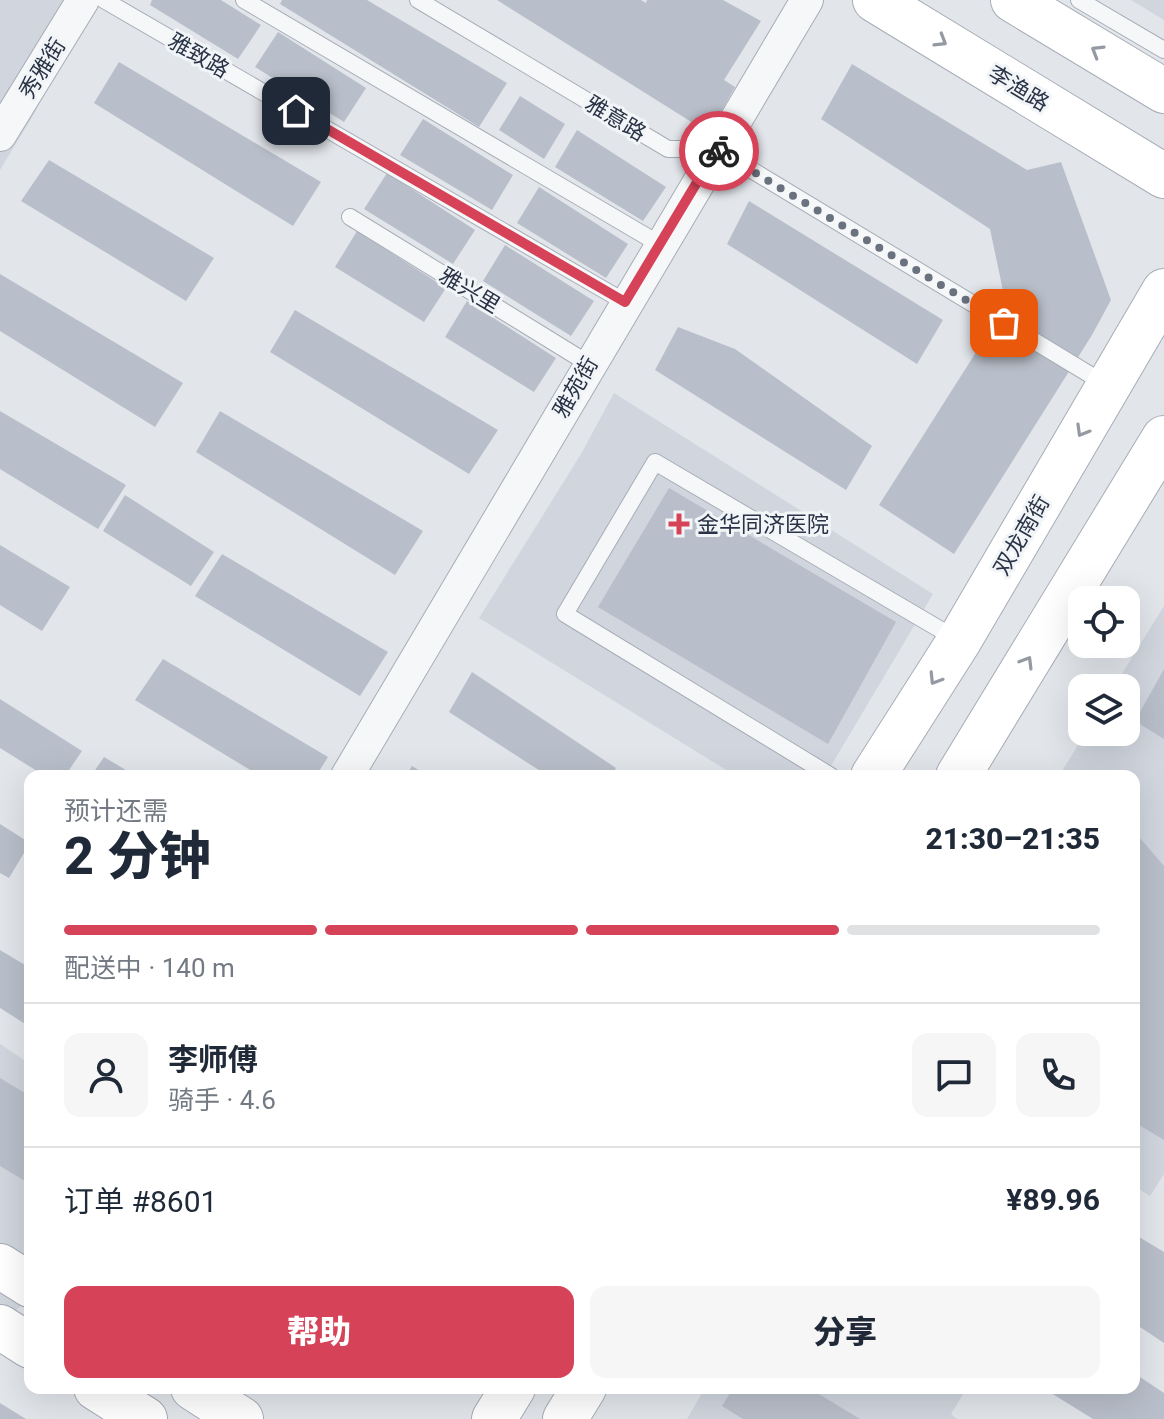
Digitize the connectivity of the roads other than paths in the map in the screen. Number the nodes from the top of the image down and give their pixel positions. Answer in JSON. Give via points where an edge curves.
{"nodes":[{"id":1,"x":83,"y":0,"type":"edge"},
{"id":2,"x":104,"y":0,"type":"edge"},
{"id":3,"x":244,"y":0,"type":"edge"},
{"id":4,"x":807,"y":0,"type":"edge"},
{"id":5,"x":875,"y":0,"type":"edge"},
{"id":6,"x":1013,"y":0,"type":"edge"},
{"id":7,"x":1079,"y":0,"type":"edge"},
{"id":8,"x":426,"y":2,"type":"edge"},
{"id":9,"x":1164,"y":50,"type":"edge"},
{"id":10,"x":1164,"y":91,"type":"edge"},
{"id":11,"x":0,"y":135,"type":"edge"},
{"id":12,"x":717,"y":149,"type":"junction"},
{"id":13,"x":1164,"y":176,"type":"edge"},
{"id":14,"x":350,"y":217,"type":"dead end"},
{"id":15,"x":661,"y":245,"type":"junction"},
{"id":16,"x":1164,"y":291,"type":"edge"},
{"id":17,"x":625,"y":302,"type":"junction"},
{"id":18,"x":589,"y":364,"type":"junction"},
{"id":19,"x":1109,"y":386,"type":"junction"},
{"id":20,"x":1164,"y":438,"type":"edge"},
{"id":21,"x":959,"y":641,"type":"junction"},
{"id":22,"x":351,"y":770,"type":"edge"},
{"id":23,"x":821,"y":770,"type":"edge"},
{"id":24,"x":877,"y":770,"type":"edge"},
{"id":25,"x":962,"y":770,"type":"edge"},
{"id":26,"x":0,"y":1266,"type":"edge"},
{"id":27,"x":24,"y":1281,"type":"edge"},
{"id":28,"x":0,"y":1327,"type":"edge"},
{"id":29,"x":24,"y":1342,"type":"edge"},
{"id":30,"x":105,"y":1394,"type":"edge"},
{"id":31,"x":202,"y":1394,"type":"edge"},
{"id":32,"x":509,"y":1394,"type":"edge"},
{"id":33,"x":580,"y":1394,"type":"edge"},
{"id":34,"x":145,"y":1419,"type":"edge"},
{"id":35,"x":241,"y":1419,"type":"edge"},
{"id":36,"x":494,"y":1419,"type":"edge"},
{"id":37,"x":565,"y":1419,"type":"edge"}],
"edges":[{"from":1,"to":11,"type":"street","name":"秀雅街"},
{"from":2,"to":17,"type":"lane","name":"雅致路"},
{"from":3,"to":15,"type":"lane"},
{"from":4,"to":12,"type":"street","name":"雅苑街"},
{"from":5,"to":13,"type":"main road","name":"李渔路","one_way":true},
{"from":10,"to":6,"type":"main road","one_way":true},
{"from":7,"to":9,"type":"lane"},
{"from":8,"to":12,"type":"lane","name":"雅意路","via":[[668,149]]},
{"from":12,"to":15,"type":"street","name":"雅苑街"},
{"from":12,"to":19,"type":"lane"},
{"from":14,"to":18,"type":"lane","name":"雅兴里"},
{"from":15,"to":17,"type":"street","name":"雅苑街"},
{"from":16,"to":19,"type":"main road","name":"双龙南街"},
{"from":17,"to":18,"type":"street","name":"雅苑街"},
{"from":18,"to":22,"type":"street","name":"雅苑街"},
{"from":19,"to":21,"type":"main road","name":"双龙南街","one_way":true},
{"from":25,"to":20,"type":"main road","one_way":true},
{"from":21,"to":23,"type":"lane","via":[[655,462],[565,614]]},
{"from":21,"to":24,"type":"main road","name":"双龙南街","one_way":true},
{"from":26,"to":27,"type":"main road"},
{"from":28,"to":29,"type":"main road"},
{"from":30,"to":34,"type":"main road"},
{"from":31,"to":35,"type":"main road"},
{"from":32,"to":36,"type":"main road"},
{"from":33,"to":37,"type":"main road"}]}
